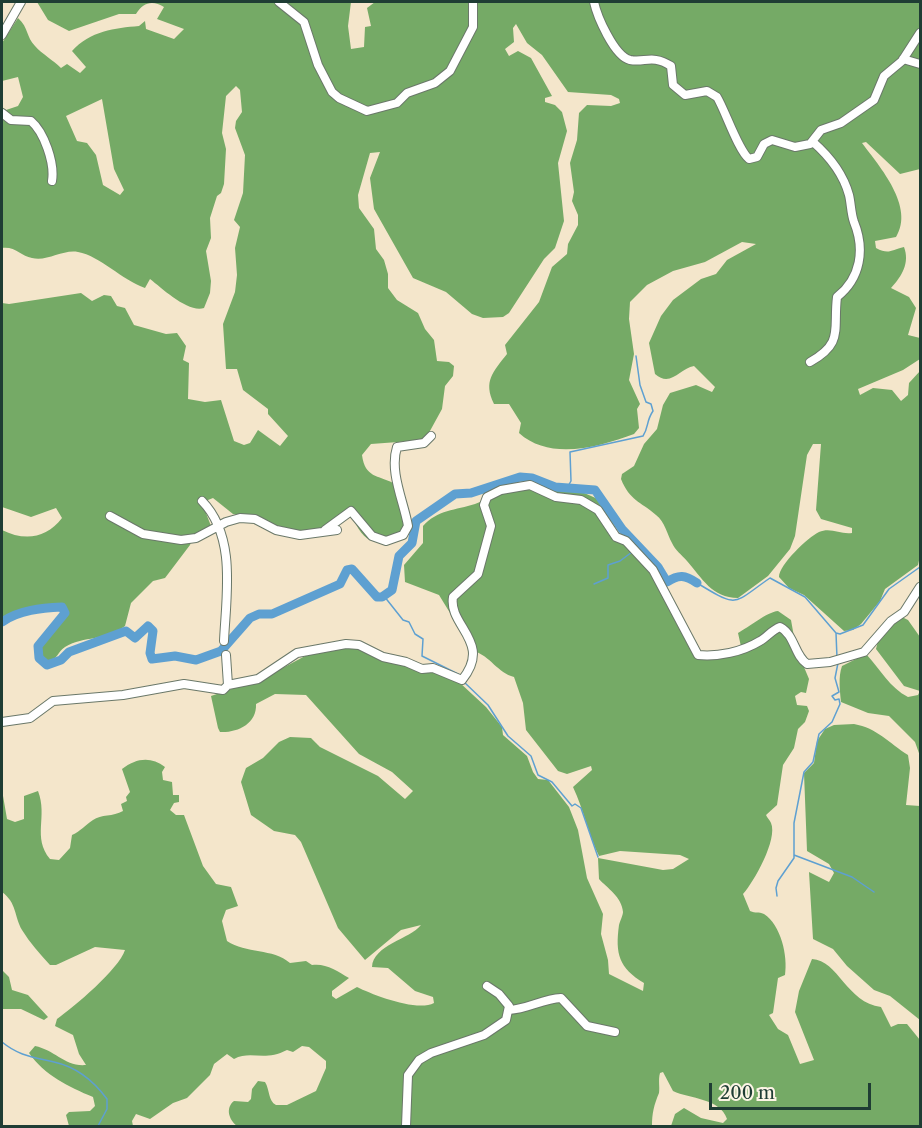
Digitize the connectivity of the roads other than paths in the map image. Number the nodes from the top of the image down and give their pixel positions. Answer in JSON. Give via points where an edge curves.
{"nodes":[{"id":1,"x":21,"y":2,"type":"edge"},
{"id":2,"x":279,"y":2,"type":"edge"},
{"id":3,"x":473,"y":2,"type":"edge"},
{"id":4,"x":594,"y":2,"type":"edge"},
{"id":5,"x":921,"y":33,"type":"edge"},
{"id":6,"x":2,"y":34,"type":"edge"},
{"id":7,"x":903,"y":59,"type":"junction"},
{"id":8,"x":921,"y":64,"type":"edge"},
{"id":9,"x":2,"y":113,"type":"edge"},
{"id":10,"x":813,"y":142,"type":"junction"},
{"id":11,"x":51,"y":181,"type":"dead end"},
{"id":12,"x":810,"y":362,"type":"dead end"},
{"id":13,"x":431,"y":436,"type":"dead end"},
{"id":14,"x":202,"y":501,"type":"dead end"},
{"id":15,"x":110,"y":516,"type":"dead end"},
{"id":16,"x":219,"y":526,"type":"junction"},
{"id":17,"x":337,"y":530,"type":"dead end"},
{"id":18,"x":324,"y":531,"type":"junction"},
{"id":19,"x":921,"y":587,"type":"edge"},
{"id":20,"x":224,"y":641,"type":"dead end"},
{"id":21,"x":226,"y":655,"type":"dead end"},
{"id":22,"x":228,"y":685,"type":"junction"},
{"id":23,"x":2,"y":722,"type":"edge"},
{"id":24,"x":486,"y":986,"type":"dead end"},
{"id":25,"x":509,"y":1010,"type":"junction"},
{"id":26,"x":615,"y":1032,"type":"dead end"},
{"id":27,"x":406,"y":1126,"type":"edge"}],
"edges":[{"from":1,"to":6,"type":"street"},
{"from":2,"to":3,"type":"street","via":[[304,22],[332,92],[367,111],[397,103],[407,93],[435,83],[450,71],[473,27]]},
{"from":4,"to":10,"type":"street","via":[[606,32],[623,55],[633,61],[648,58],[667,63],[672,69],[672,85],[685,95],[707,91],[717,97],[749,159],[757,157],[764,144],[772,140],[801,147]]},
{"from":5,"to":7,"type":"street"},
{"from":7,"to":8,"type":"street"},
{"from":7,"to":10,"type":"street","via":[[884,76],[874,100],[841,123],[821,130]]},
{"from":9,"to":11,"type":"street","via":[[11,120],[31,121],[41,130],[46,139]]},
{"from":10,"to":12,"type":"street","via":[[844,181],[859,231],[860,256],[850,286],[837,297],[832,347]]},
{"from":13,"to":18,"type":"street","via":[[424,443],[397,447],[397,482],[408,526],[403,535],[386,541],[372,536],[351,511]]},
{"from":14,"to":16,"type":"street"},
{"from":15,"to":16,"type":"street","via":[[143,534],[181,540],[196,538]]},
{"from":16,"to":18,"type":"street","via":[[240,518],[255,519],[293,534]]},
{"from":16,"to":20,"type":"street","via":[[226,556]]},
{"from":17,"to":18,"type":"street"},
{"from":19,"to":22,"type":"street","via":[[904,612],[864,652],[807,664],[790,634],[780,627],[741,649],[698,655],[653,570],[626,541],[616,537],[598,510],[581,500],[556,497],[524,485],[487,497],[484,504],[491,526],[478,574],[453,597],[473,656],[462,680],[346,644],[297,653],[258,679]]},
{"from":21,"to":22,"type":"street"},
{"from":22,"to":23,"type":"street","via":[[217,690],[184,684],[123,695],[53,701],[30,718]]},
{"from":24,"to":25,"type":"street","via":[[499,994]]},
{"from":25,"to":26,"type":"street","via":[[561,998],[587,1026]]},
{"from":25,"to":27,"type":"street","via":[[506,1020],[484,1035],[419,1060],[408,1075]]}]}
